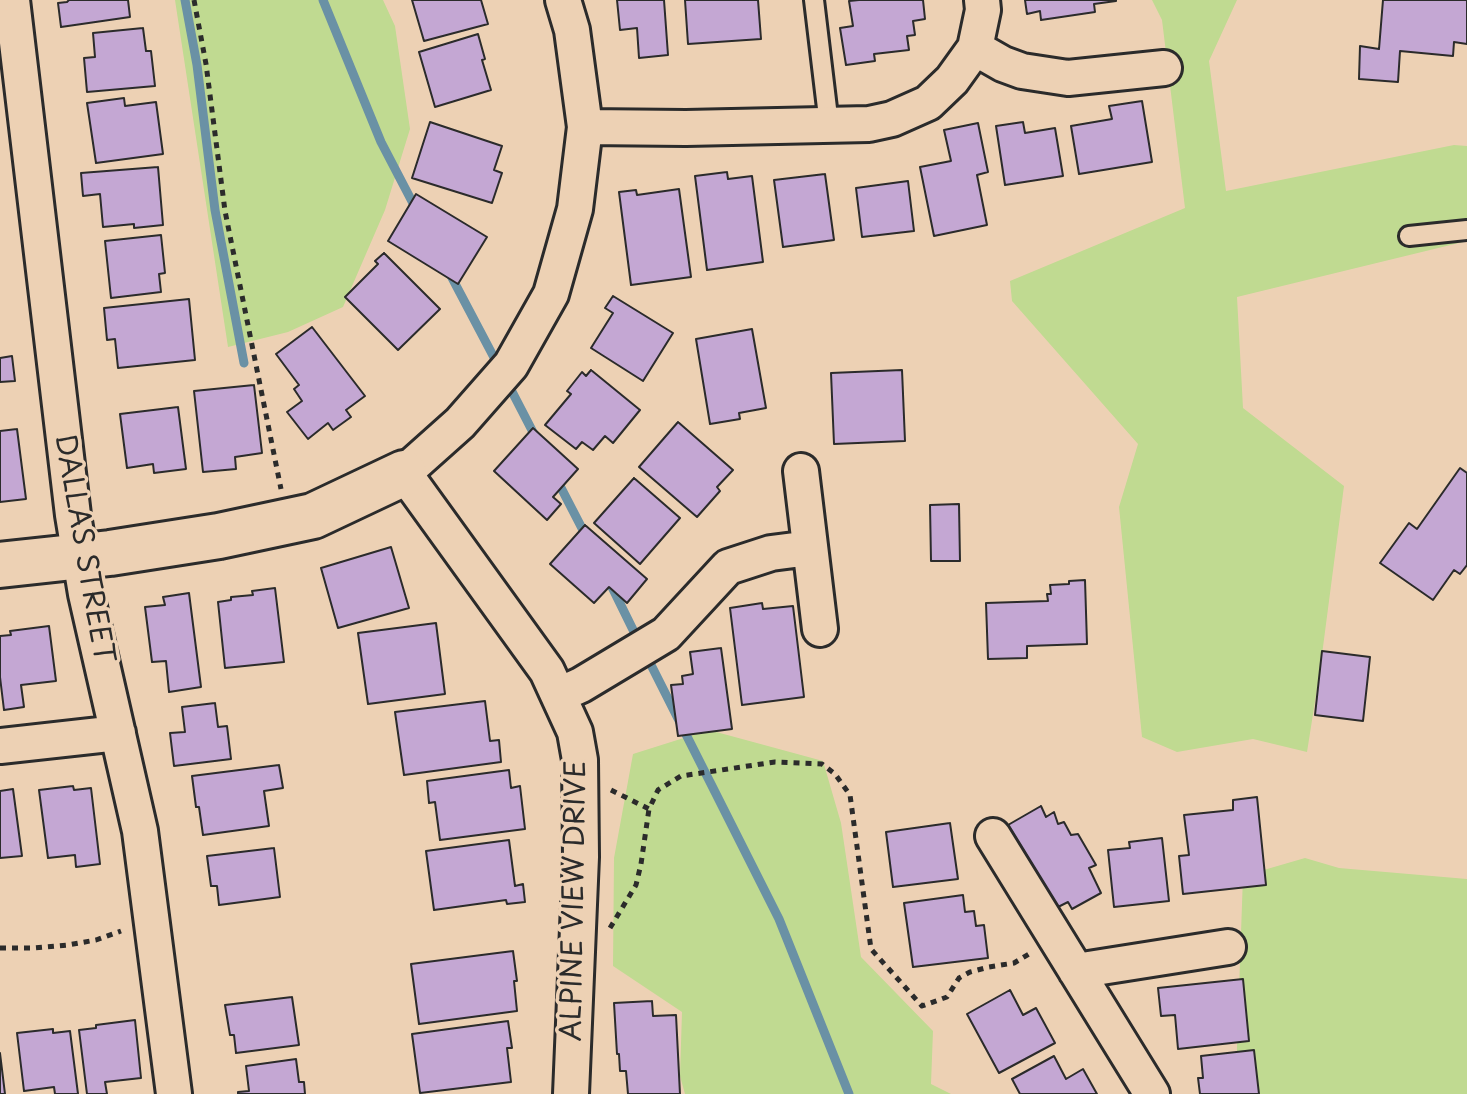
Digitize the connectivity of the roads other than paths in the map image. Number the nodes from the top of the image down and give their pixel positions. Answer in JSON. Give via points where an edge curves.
{"nodes":[{"id":1,"x":12,"y":0,"type":"edge"},
{"id":2,"x":563,"y":0,"type":"edge"},
{"id":3,"x":814,"y":0,"type":"edge"},
{"id":4,"x":982,"y":0,"type":"edge"},
{"id":5,"x":975,"y":48,"type":"junction"},
{"id":6,"x":1164,"y":68,"type":"dead end"},
{"id":7,"x":829,"y":125,"type":"junction"},
{"id":8,"x":585,"y":127,"type":"junction"},
{"id":9,"x":1467,"y":230,"type":"edge"},
{"id":10,"x":1409,"y":236,"type":"dead end"},
{"id":11,"x":801,"y":471,"type":"dead end"},
{"id":12,"x":404,"y":473,"type":"junction"},
{"id":13,"x":810,"y":548,"type":"junction"},
{"id":14,"x":80,"y":557,"type":"junction"},
{"id":15,"x":0,"y":565,"type":"edge"},
{"id":16,"x":820,"y":629,"type":"dead end"},
{"id":17,"x":559,"y":695,"type":"junction"},
{"id":18,"x":118,"y":733,"type":"junction"},
{"id":19,"x":0,"y":746,"type":"edge"},
{"id":20,"x":993,"y":836,"type":"dead end"},
{"id":21,"x":1228,"y":947,"type":"dead end"},
{"id":22,"x":1076,"y":971,"type":"junction"},
{"id":23,"x":174,"y":1094,"type":"edge"},
{"id":24,"x":571,"y":1094,"type":"edge"},
{"id":25,"x":1152,"y":1094,"type":"edge"}],
"edges":[{"from":1,"to":14,"type":"street","name":"DALLAS STREET"},
{"from":2,"to":8,"type":"street"},
{"from":3,"to":7,"type":"lane"},
{"from":4,"to":5,"type":"street"},
{"from":5,"to":6,"type":"street","via":[[1022,71],[1068,78]]},
{"from":5,"to":7,"type":"street","via":[[928,103],[892,119]]},
{"from":7,"to":8,"type":"street"},
{"from":8,"to":12,"type":"street","via":[[575,209],[551,294],[511,365],[460,423]]},
{"from":9,"to":10,"type":"lane"},
{"from":11,"to":13,"type":"street"},
{"from":12,"to":14,"type":"street","via":[[313,516]]},
{"from":12,"to":17,"type":"street","name":"ALPINE VIEW DRIVE"},
{"from":13,"to":16,"type":"street"},
{"from":13,"to":17,"type":"street","via":[[728,567],[666,634]]},
{"from":14,"to":15,"type":"street"},
{"from":14,"to":18,"type":"street","name":"DALLAS STREET"},
{"from":17,"to":24,"type":"street","name":"ALPINE VIEW DRIVE","via":[[580,760]]},
{"from":18,"to":19,"type":"street"},
{"from":18,"to":23,"type":"street","name":"DALLAS STREET","via":[[140,831]]},
{"from":20,"to":22,"type":"street"},
{"from":21,"to":22,"type":"street"},
{"from":22,"to":25,"type":"street"}]}
